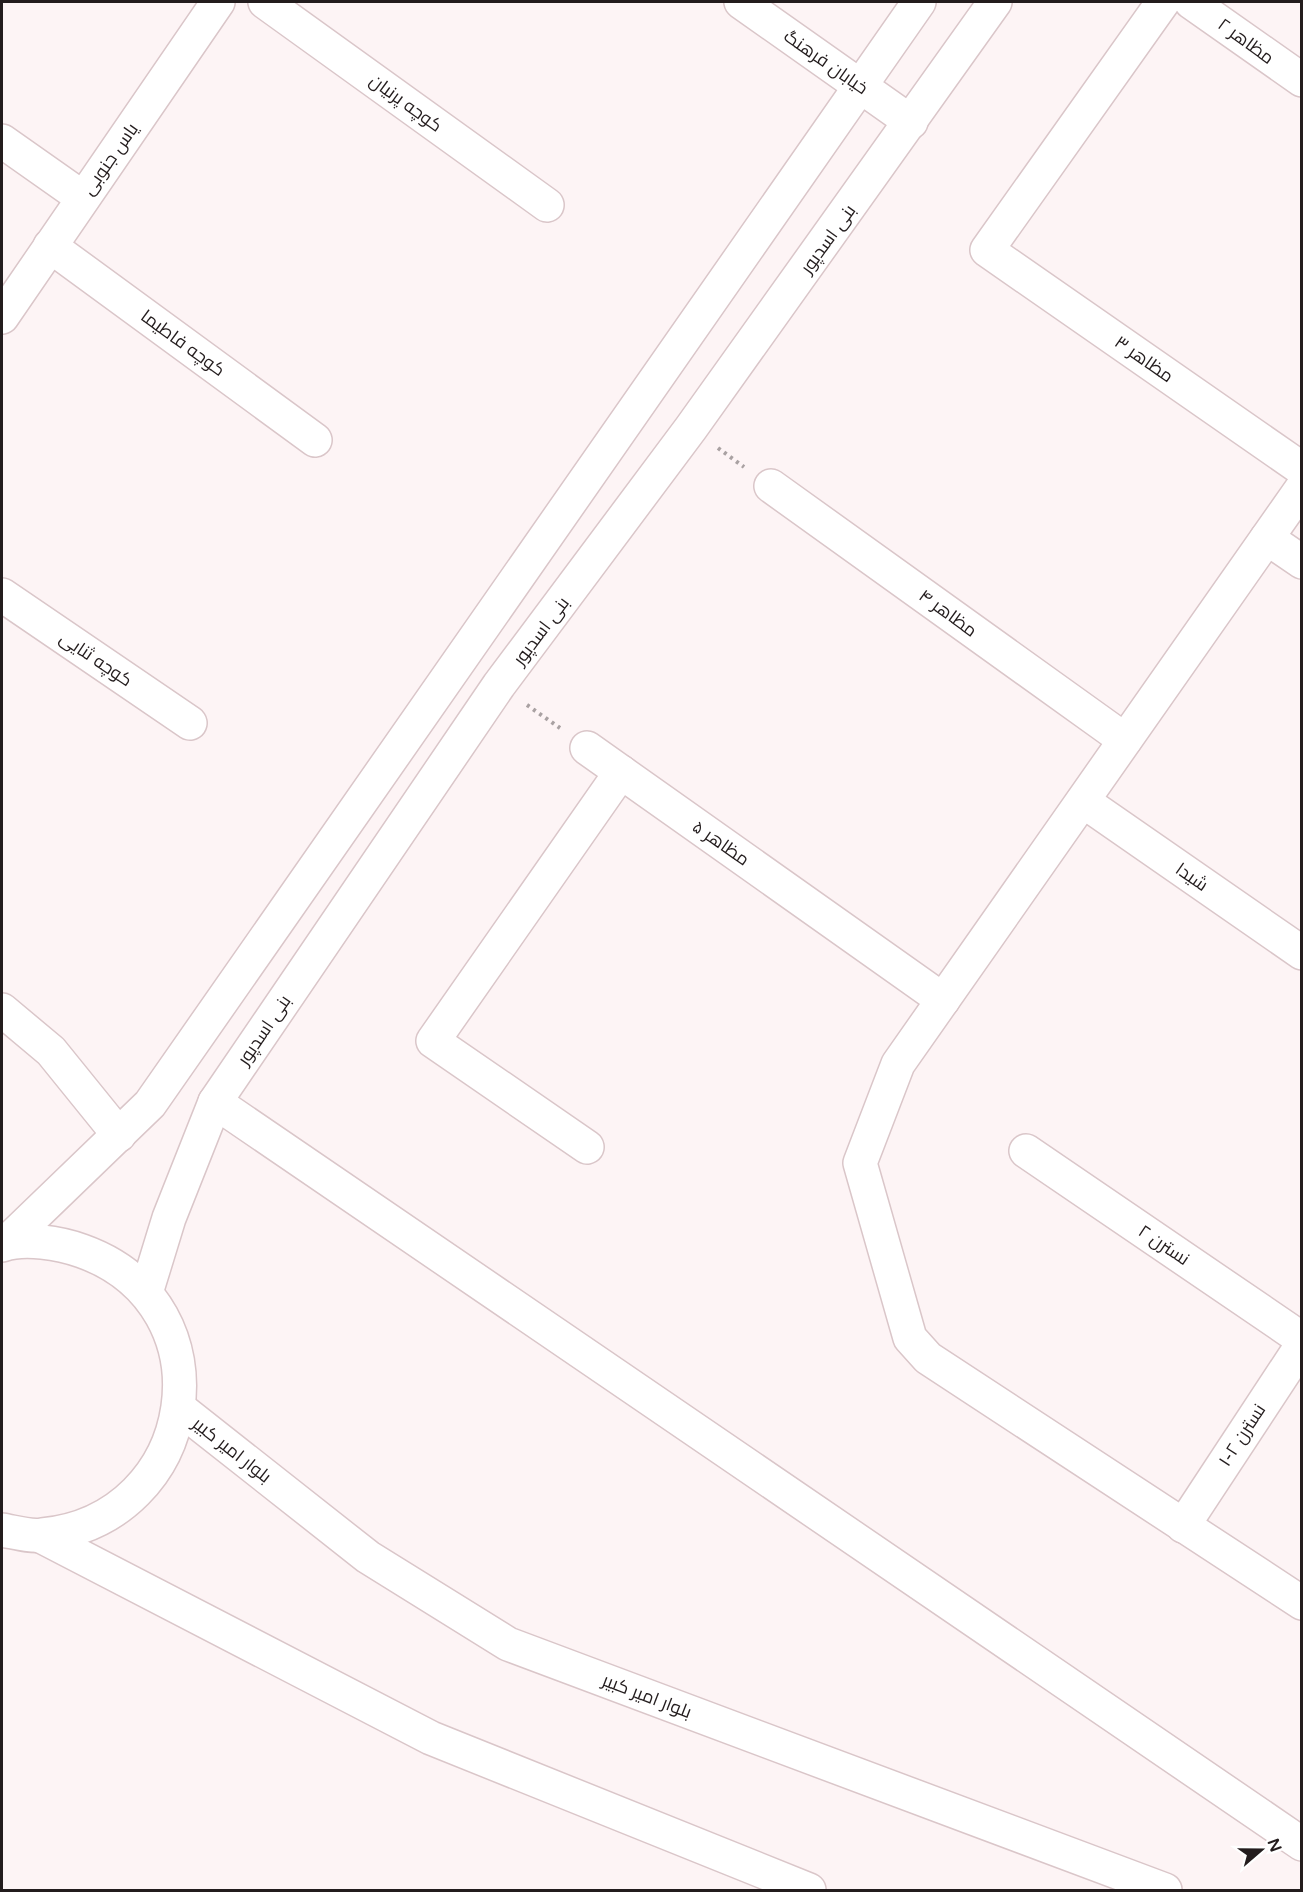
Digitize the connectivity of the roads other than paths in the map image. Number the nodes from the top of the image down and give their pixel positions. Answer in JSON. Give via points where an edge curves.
{"nodes":[{"id":1,"x":218,"y":2,"type":"edge"},
{"id":2,"x":266,"y":2,"type":"edge"},
{"id":3,"x":741,"y":2,"type":"edge"},
{"id":4,"x":919,"y":2,"type":"edge"},
{"id":5,"x":995,"y":2,"type":"edge"},
{"id":6,"x":1163,"y":2,"type":"edge"},
{"id":7,"x":1191,"y":2,"type":"edge"},
{"id":8,"x":1302,"y":81,"type":"edge"},
{"id":9,"x":860,"y":86,"type":"junction"},
{"id":10,"x":911,"y":122,"type":"junction"},
{"id":11,"x":2,"y":141,"type":"edge"},
{"id":12,"x":83,"y":198,"type":"junction"},
{"id":13,"x":547,"y":205,"type":"dead end"},
{"id":14,"x":50,"y":246,"type":"junction"},
{"id":15,"x":2,"y":317,"type":"edge"},
{"id":16,"x":315,"y":440,"type":"dead end"},
{"id":17,"x":1302,"y":469,"type":"edge"},
{"id":18,"x":771,"y":486,"type":"road end"},
{"id":19,"x":1302,"y":488,"type":"edge"},
{"id":20,"x":1267,"y":538,"type":"junction"},
{"id":21,"x":1302,"y":562,"type":"edge"},
{"id":22,"x":2,"y":595,"type":"edge"},
{"id":23,"x":190,"y":723,"type":"dead end"},
{"id":24,"x":1125,"y":740,"type":"junction"},
{"id":25,"x":587,"y":748,"type":"road end"},
{"id":26,"x":621,"y":772,"type":"junction"},
{"id":27,"x":1083,"y":801,"type":"junction"},
{"id":28,"x":1302,"y":953,"type":"edge"},
{"id":29,"x":943,"y":1000,"type":"junction"},
{"id":30,"x":2,"y":1010,"type":"edge"},
{"id":31,"x":215,"y":1102,"type":"junction"},
{"id":32,"x":119,"y":1135,"type":"junction"},
{"id":33,"x":587,"y":1147,"type":"dead end"},
{"id":34,"x":1026,"y":1151,"type":"dead end"},
{"id":35,"x":4,"y":1244,"type":"edge"},
{"id":36,"x":146,"y":1293,"type":"junction"},
{"id":37,"x":1302,"y":1338,"type":"edge"},
{"id":38,"x":1302,"y":1345,"type":"edge"},
{"id":39,"x":179,"y":1408,"type":"junction"},
{"id":40,"x":1183,"y":1526,"type":"junction"},
{"id":41,"x":2,"y":1530,"type":"edge"},
{"id":42,"x":41,"y":1536,"type":"junction"},
{"id":43,"x":1302,"y":1603,"type":"edge"},
{"id":44,"x":1302,"y":1844,"type":"edge"},
{"id":45,"x":809,"y":1890,"type":"edge"},
{"id":46,"x":1165,"y":1890,"type":"edge"}],
"edges":[{"from":1,"to":12,"type":"street","name":"یاس جنوبی"},
{"from":2,"to":13,"type":"street","name":"کوچه پرنیان"},
{"from":3,"to":9,"type":"street","name":"خیابان فرهنگ"},
{"from":4,"to":9,"type":"street"},
{"from":5,"to":10,"type":"street","name":"بنی اسدپور"},
{"from":6,"to":17,"type":"street","name":"مظاهر ۳","via":[[987,250]]},
{"from":7,"to":8,"type":"street","name":"مظاهر ۲"},
{"from":9,"to":10,"type":"street","name":"خیابان فرهنگ"},
{"from":9,"to":32,"type":"street","via":[[157,1095]]},
{"from":10,"to":31,"type":"street","name":"بنی اسدپور","via":[[499,686]]},
{"from":11,"to":12,"type":"street"},
{"from":12,"to":14,"type":"street","name":"یاس جنوبی"},
{"from":14,"to":15,"type":"street","name":"یاس جنوبی"},
{"from":14,"to":16,"type":"street","name":"کوچه فاطیما"},
{"from":18,"to":24,"type":"street","name":"مظاهر ۴"},
{"from":19,"to":20,"type":"street"},
{"from":20,"to":21,"type":"street"},
{"from":20,"to":24,"type":"street"},
{"from":22,"to":23,"type":"street","name":"کوچه ثنایی"},
{"from":24,"to":27,"type":"street"},
{"from":25,"to":26,"type":"street","name":"مظاهر ۵"},
{"from":26,"to":29,"type":"street","name":"مظاهر ۵"},
{"from":26,"to":33,"type":"street","via":[[433,1041]]},
{"from":27,"to":28,"type":"street","name":"شیدا"},
{"from":27,"to":29,"type":"street"},
{"from":29,"to":40,"type":"street","via":[[898,1064],[860,1162],[910,1338],[928,1358]]},
{"from":30,"to":32,"type":"street","via":[[51,1052]]},
{"from":31,"to":36,"type":"street","name":"بنی اسدپور","via":[[169,1218]]},
{"from":31,"to":44,"type":"street"},
{"from":32,"to":35,"type":"street"},
{"from":34,"to":37,"type":"street","name":"نسترن ۲"},
{"from":35,"to":36,"type":"street","via":[[58,1243],[106,1260]]},
{"from":36,"to":39,"type":"street","via":[[168,1328],[179,1368]]},
{"from":38,"to":40,"type":"street","name":"نسترن ۲-۱"},
{"from":39,"to":42,"type":"street","via":[[164,1457],[133,1497],[90,1524]]},
{"from":39,"to":46,"type":"street","name":"بلوار امیر کبیر","via":[[368,1557],[508,1644]]},
{"from":40,"to":43,"type":"street"},
{"from":41,"to":42,"type":"street"},
{"from":42,"to":45,"type":"street","via":[[431,1738]]}]}
